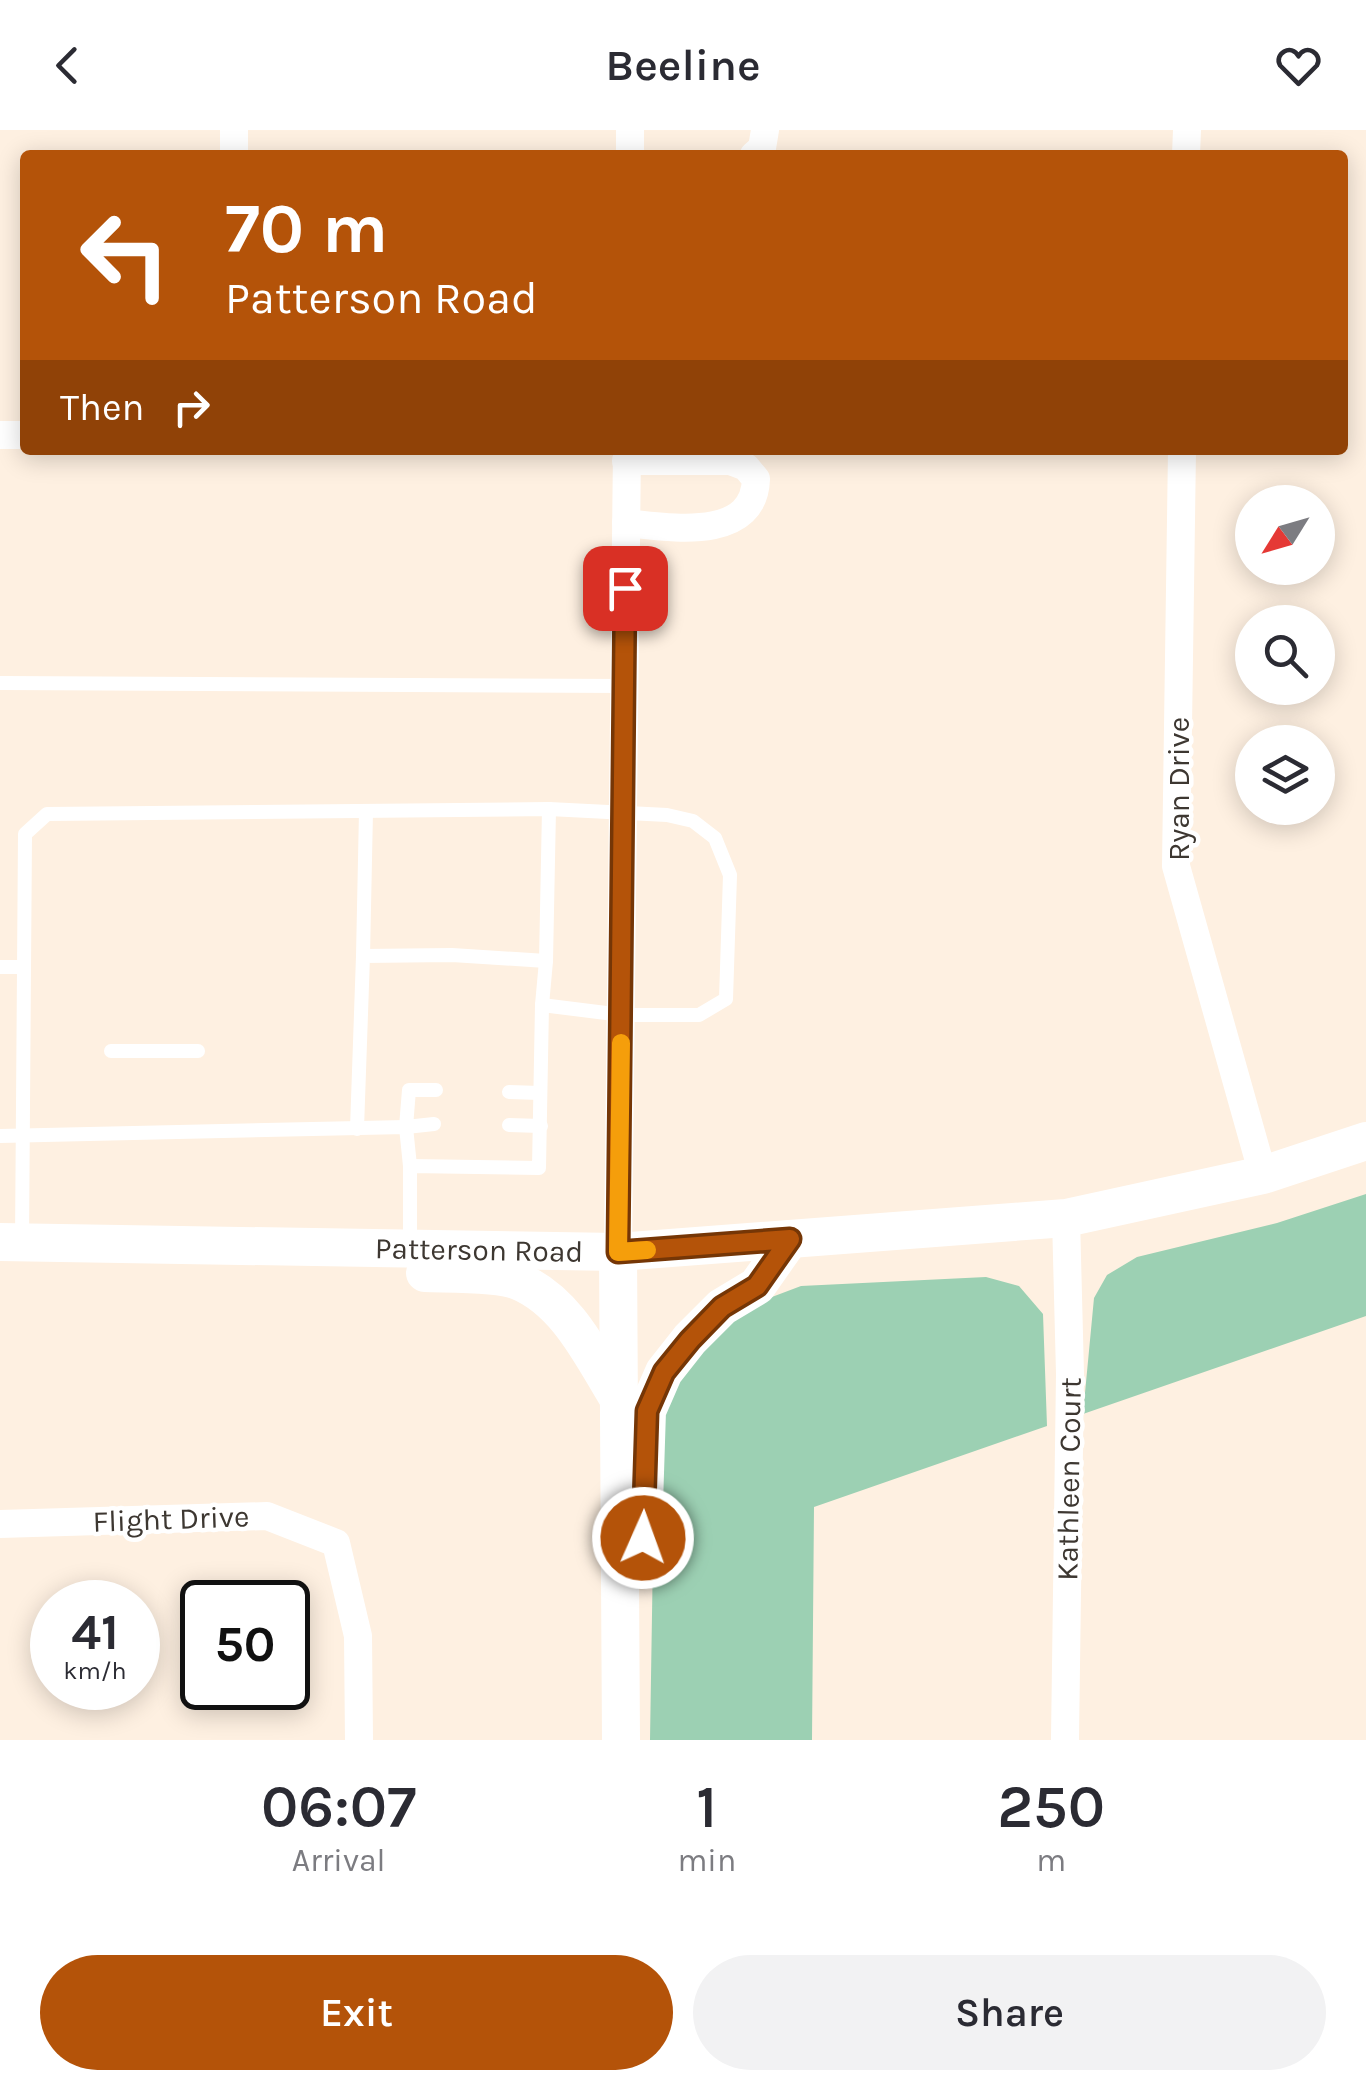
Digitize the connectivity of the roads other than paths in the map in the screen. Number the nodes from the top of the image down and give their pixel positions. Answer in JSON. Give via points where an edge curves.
{"nodes":[{"id":1,"x":1182,"y":455,"type":"edge"},
{"id":2,"x":626,"y":456,"type":"edge"},
{"id":3,"x":626,"y":523,"type":"junction"},
{"id":4,"x":0,"y":683,"type":"edge"},
{"id":5,"x":624,"y":686,"type":"junction"},
{"id":6,"x":549,"y":809,"type":"junction"},
{"id":7,"x":366,"y":811,"type":"junction"},
{"id":8,"x":622,"y":815,"type":"junction"},
{"id":9,"x":363,"y":956,"type":"junction"},
{"id":10,"x":546,"y":962,"type":"junction"},
{"id":11,"x":0,"y":967,"type":"edge"},
{"id":12,"x":22,"y":967,"type":"junction"},
{"id":13,"x":542,"y":1005,"type":"junction"},
{"id":14,"x":622,"y":1015,"type":"junction"},
{"id":15,"x":111,"y":1051,"type":"dead end"},
{"id":16,"x":198,"y":1051,"type":"dead end"},
{"id":17,"x":436,"y":1090,"type":"dead end"},
{"id":18,"x":509,"y":1092,"type":"dead end"},
{"id":19,"x":540,"y":1093,"type":"junction"},
{"id":20,"x":434,"y":1124,"type":"dead end"},
{"id":21,"x":509,"y":1125,"type":"dead end"},
{"id":22,"x":406,"y":1126,"type":"junction"},
{"id":23,"x":540,"y":1126,"type":"junction"},
{"id":24,"x":357,"y":1129,"type":"junction"},
{"id":25,"x":0,"y":1136,"type":"edge"},
{"id":26,"x":22,"y":1136,"type":"junction"},
{"id":27,"x":1366,"y":1141,"type":"edge"},
{"id":28,"x":410,"y":1166,"type":"junction"},
{"id":29,"x":1263,"y":1176,"type":"junction"},
{"id":30,"x":1066,"y":1218,"type":"junction"},
{"id":31,"x":790,"y":1239,"type":"junction"},
{"id":32,"x":11,"y":1242,"type":"edge"},
{"id":33,"x":302,"y":1247,"type":"junction"},
{"id":34,"x":410,"y":1249,"type":"junction"},
{"id":35,"x":618,"y":1252,"type":"junction"},
{"id":36,"x":619,"y":1400,"type":"junction"},
{"id":37,"x":0,"y":1524,"type":"edge"},
{"id":38,"x":620,"y":1568,"type":"junction"},
{"id":39,"x":1065,"y":1739,"type":"edge"},
{"id":40,"x":358,"y":1740,"type":"edge"},
{"id":41,"x":621,"y":1740,"type":"edge"}],
"edges":[{"from":1,"to":29,"type":"street","name":"Ryan Drive","via":[[1176,866]]},
{"from":2,"to":3,"type":"street"},
{"from":2,"to":3,"type":"street","via":[[730,461],[746,467],[756,494],[728,521],[709,528]]},
{"from":3,"to":5,"type":"street"},
{"from":4,"to":5,"type":"lane"},
{"from":5,"to":8,"type":"street"},
{"from":6,"to":7,"type":"lane"},
{"from":6,"to":8,"type":"lane"},
{"from":6,"to":10,"type":"lane"},
{"from":7,"to":9,"type":"lane"},
{"from":7,"to":12,"type":"lane","via":[[47,814],[25,834]]},
{"from":8,"to":14,"type":"street"},
{"from":8,"to":14,"type":"lane","via":[[693,822],[715,838],[730,875],[726,999],[699,1015]]},
{"from":9,"to":10,"type":"lane"},
{"from":9,"to":24,"type":"lane"},
{"from":10,"to":13,"type":"lane"},
{"from":11,"to":12,"type":"lane"},
{"from":12,"to":26,"type":"lane"},
{"from":13,"to":14,"type":"lane"},
{"from":13,"to":19,"type":"lane"},
{"from":14,"to":35,"type":"street"},
{"from":15,"to":16,"type":"lane"},
{"from":17,"to":22,"type":"lane","via":[[409,1090]]},
{"from":18,"to":19,"type":"lane"},
{"from":19,"to":23,"type":"lane"},
{"from":20,"to":22,"type":"lane"},
{"from":21,"to":23,"type":"lane"},
{"from":22,"to":24,"type":"lane"},
{"from":22,"to":28,"type":"lane"},
{"from":23,"to":28,"type":"lane","via":[[539,1168]]},
{"from":24,"to":26,"type":"lane"},
{"from":25,"to":26,"type":"lane"},
{"from":26,"to":32,"type":"lane"},
{"from":27,"to":29,"type":"main road","name":"Patterson Road"},
{"from":28,"to":34,"type":"lane"},
{"from":29,"to":30,"type":"main road","name":"Patterson Road"},
{"from":30,"to":31,"type":"main road","name":"Patterson Road"},
{"from":30,"to":39,"type":"street","name":"Kathleen Court"},
{"from":31,"to":35,"type":"main road","name":"Patterson Road"},
{"from":31,"to":38,"type":"main road","via":[[757,1286],[722,1307],[664,1372],[647,1411],[643,1538]]},
{"from":32,"to":33,"type":"main road","name":"Patterson Road"},
{"from":33,"to":34,"type":"main road","name":"Patterson Road"},
{"from":33,"to":36,"type":"main road","via":[[316,1272],[517,1280],[574,1325]]},
{"from":34,"to":35,"type":"main road","name":"Patterson Road"},
{"from":35,"to":36,"type":"main road"},
{"from":36,"to":38,"type":"main road"},
{"from":37,"to":40,"type":"street","name":"Flight Drive","via":[[267,1516],[336,1544],[358,1636]]},
{"from":38,"to":41,"type":"main road"}]}
